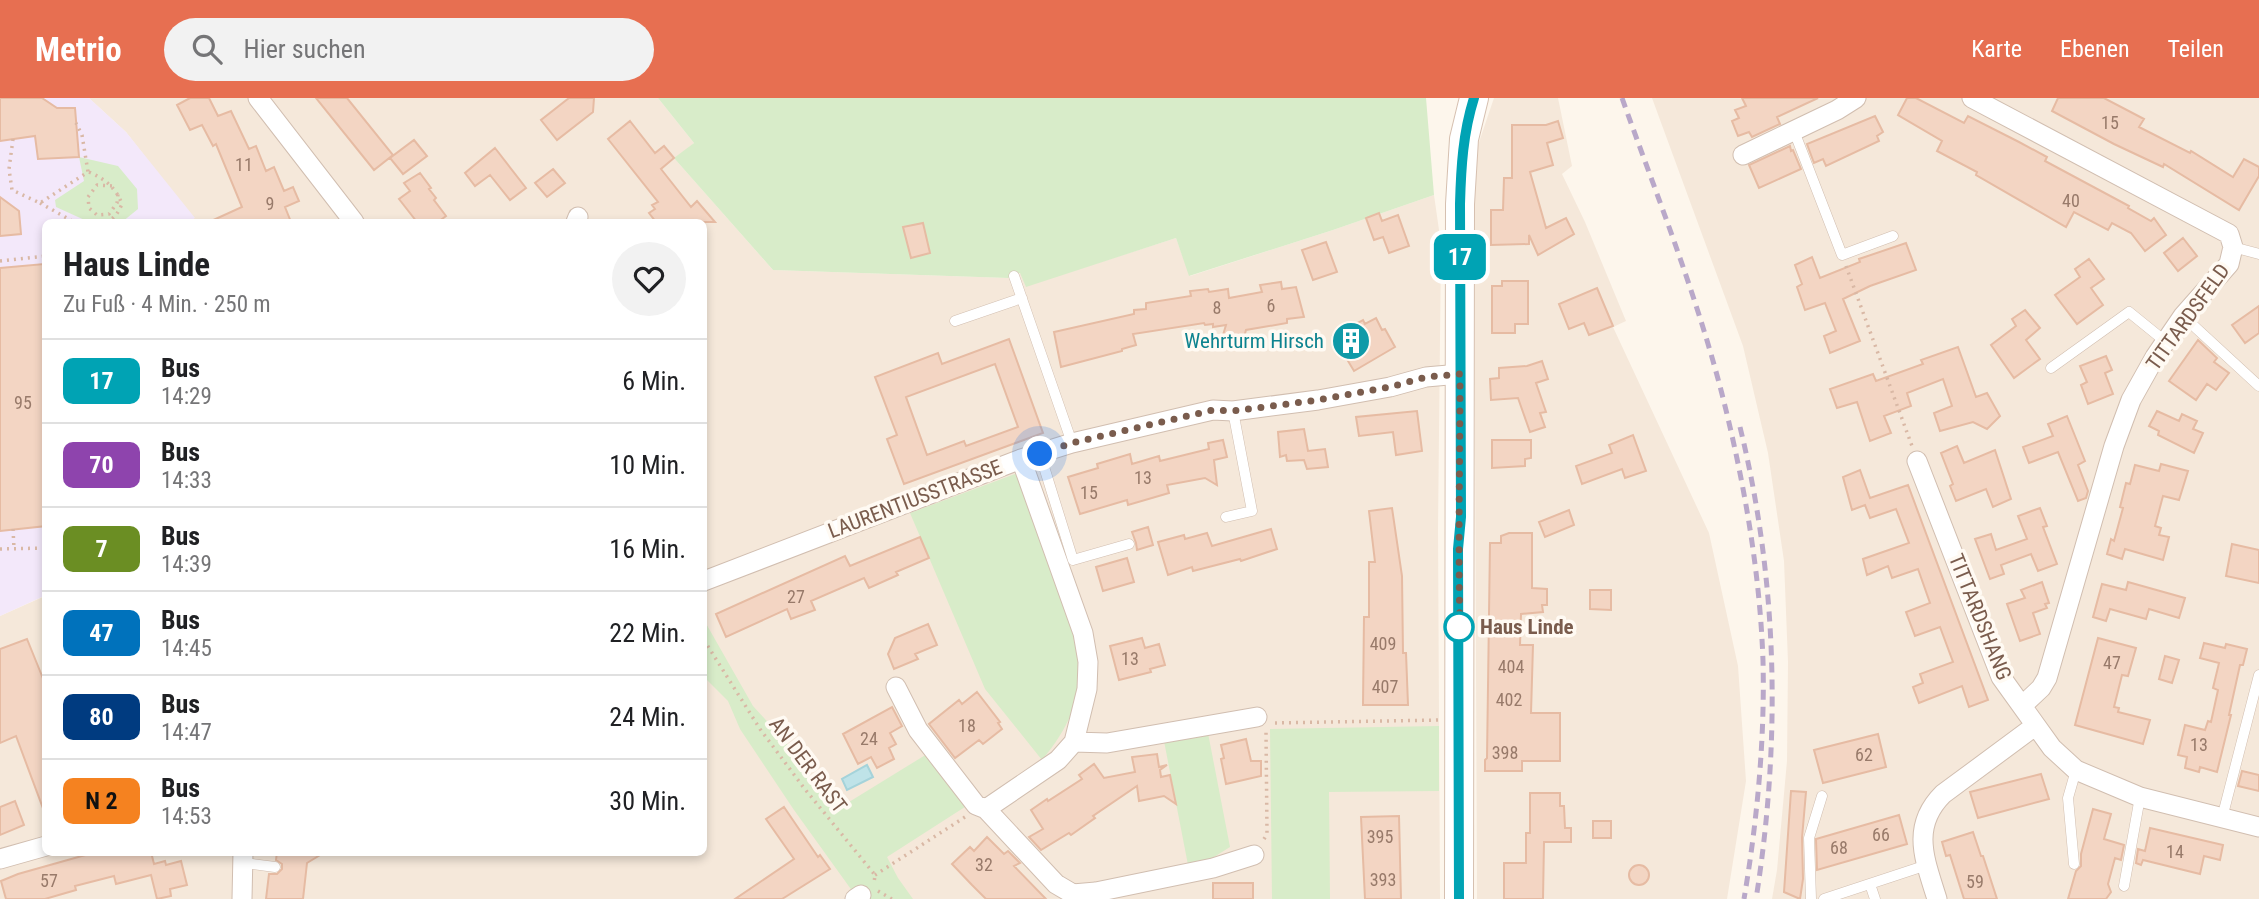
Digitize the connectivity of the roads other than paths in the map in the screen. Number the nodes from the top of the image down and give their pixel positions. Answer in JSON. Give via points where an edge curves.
{"nodes":[{"id":1,"x":258,"y":98,"type":"edge"},
{"id":2,"x":1474,"y":98,"type":"edge"},
{"id":3,"x":1856,"y":98,"type":"edge"},
{"id":4,"x":1972,"y":98,"type":"edge"},
{"id":5,"x":1794,"y":131,"type":"junction"},
{"id":6,"x":1742,"y":155,"type":"dead end"},
{"id":7,"x":352,"y":219,"type":"edge"},
{"id":8,"x":1893,"y":236,"type":"dead end"},
{"id":9,"x":2233,"y":247,"type":"junction"},
{"id":10,"x":2259,"y":254,"type":"edge"},
{"id":11,"x":1014,"y":276,"type":"dead end"},
{"id":12,"x":1022,"y":298,"type":"junction"},
{"id":13,"x":2183,"y":316,"type":"junction"},
{"id":14,"x":955,"y":321,"type":"dead end"},
{"id":15,"x":2166,"y":342,"type":"junction"},
{"id":16,"x":2051,"y":368,"type":"dead end"},
{"id":17,"x":1460,"y":374,"type":"junction"},
{"id":18,"x":2259,"y":386,"type":"edge"},
{"id":19,"x":1233,"y":411,"type":"junction"},
{"id":20,"x":1072,"y":443,"type":"junction"},
{"id":21,"x":1030,"y":456,"type":"junction"},
{"id":22,"x":1917,"y":461,"type":"road end"},
{"id":23,"x":1226,"y":517,"type":"dead end"},
{"id":24,"x":1129,"y":544,"type":"dead end"},
{"id":25,"x":707,"y":580,"type":"edge"},
{"id":26,"x":2259,"y":675,"type":"edge"},
{"id":27,"x":896,"y":687,"type":"dead end"},
{"id":28,"x":2022,"y":706,"type":"junction"},
{"id":29,"x":1261,"y":720,"type":"road end"},
{"id":30,"x":2035,"y":726,"type":"junction"},
{"id":31,"x":1074,"y":742,"type":"junction"},
{"id":32,"x":2076,"y":770,"type":"junction"},
{"id":33,"x":1822,"y":796,"type":"dead end"},
{"id":34,"x":2140,"y":797,"type":"junction"},
{"id":35,"x":986,"y":808,"type":"junction"},
{"id":36,"x":2222,"y":819,"type":"junction"},
{"id":37,"x":2259,"y":827,"type":"edge"},
{"id":38,"x":42,"y":847,"type":"edge"},
{"id":39,"x":1254,"y":855,"type":"road end"},
{"id":40,"x":244,"y":858,"type":"edge"},
{"id":41,"x":0,"y":859,"type":"edge"},
{"id":42,"x":2074,"y":864,"type":"dead end"},
{"id":43,"x":1927,"y":865,"type":"junction"},
{"id":44,"x":275,"y":867,"type":"dead end"},
{"id":45,"x":1870,"y":884,"type":"junction"},
{"id":46,"x":2124,"y":886,"type":"dead end"},
{"id":47,"x":242,"y":899,"type":"edge"},
{"id":48,"x":1459,"y":899,"type":"edge"},
{"id":49,"x":1811,"y":899,"type":"edge"},
{"id":50,"x":1824,"y":899,"type":"edge"},
{"id":51,"x":1875,"y":899,"type":"edge"},
{"id":52,"x":1937,"y":899,"type":"edge"}],
"edges":[{"from":1,"to":7,"type":"street"},
{"from":2,"to":17,"type":"main road","via":[[1461,155]]},
{"from":3,"to":5,"type":"street"},
{"from":4,"to":9,"type":"street","name":"TITTARDSFELD","via":[[2229,234]]},
{"from":5,"to":6,"type":"street"},
{"from":5,"to":8,"type":"lane","via":[[1842,255]]},
{"from":9,"to":10,"type":"lane"},
{"from":9,"to":13,"type":"street","name":"TITTARDSFELD","via":[[2229,264]]},
{"from":11,"to":12,"type":"lane"},
{"from":12,"to":14,"type":"lane"},
{"from":12,"to":20,"type":"lane"},
{"from":13,"to":15,"type":"street","name":"TITTARDSFELD"},
{"from":13,"to":18,"type":"lane"},
{"from":15,"to":16,"type":"lane","via":[[2129,312]]},
{"from":15,"to":28,"type":"street","name":"TITTARDSFELD","via":[[2131,400],[2114,446],[2047,678]]},
{"from":17,"to":19,"type":"street","name":"LAURENTIUSSTRASSE"},
{"from":17,"to":48,"type":"main road"},
{"from":19,"to":20,"type":"street","name":"LAURENTIUSSTRASSE","via":[[1213,410]]},
{"from":19,"to":23,"type":"lane","via":[[1252,511]]},
{"from":20,"to":21,"type":"street","name":"LAURENTIUSSTRASSE"},
{"from":21,"to":24,"type":"lane","via":[[1073,560]]},
{"from":21,"to":25,"type":"street","name":"LAURENTIUSSTRASSE"},
{"from":21,"to":31,"type":"street","via":[[1088,662],[1087,689]]},
{"from":22,"to":28,"type":"street","name":"TITTARDSHANG","via":[[2001,677]]},
{"from":26,"to":36,"type":"lane"},
{"from":27,"to":35,"type":"street","via":[[918,730],[976,804]]},
{"from":28,"to":30,"type":"street","name":"TITTARDSHANG"},
{"from":29,"to":31,"type":"street","via":[[1107,743]]},
{"from":30,"to":32,"type":"street","name":"TITTARDSHANG"},
{"from":30,"to":43,"type":"street","via":[[1933,805],[1923,834]]},
{"from":31,"to":35,"type":"street","via":[[1058,760]]},
{"from":32,"to":34,"type":"street","name":"TITTARDSHANG"},
{"from":32,"to":42,"type":"lane","via":[[2068,798]]},
{"from":33,"to":49,"type":"lane","via":[[1809,838]]},
{"from":34,"to":36,"type":"street","name":"TITTARDSHANG"},
{"from":34,"to":46,"type":"lane"},
{"from":35,"to":39,"type":"street","via":[[1056,884],[1073,894],[1213,868]]},
{"from":36,"to":37,"type":"street","name":"TITTARDSHANG"},
{"from":38,"to":41,"type":"street"},
{"from":40,"to":44,"type":"lane"},
{"from":40,"to":47,"type":"street"},
{"from":43,"to":45,"type":"lane"},
{"from":43,"to":52,"type":"street"},
{"from":45,"to":50,"type":"lane"},
{"from":45,"to":51,"type":"lane"}]}
